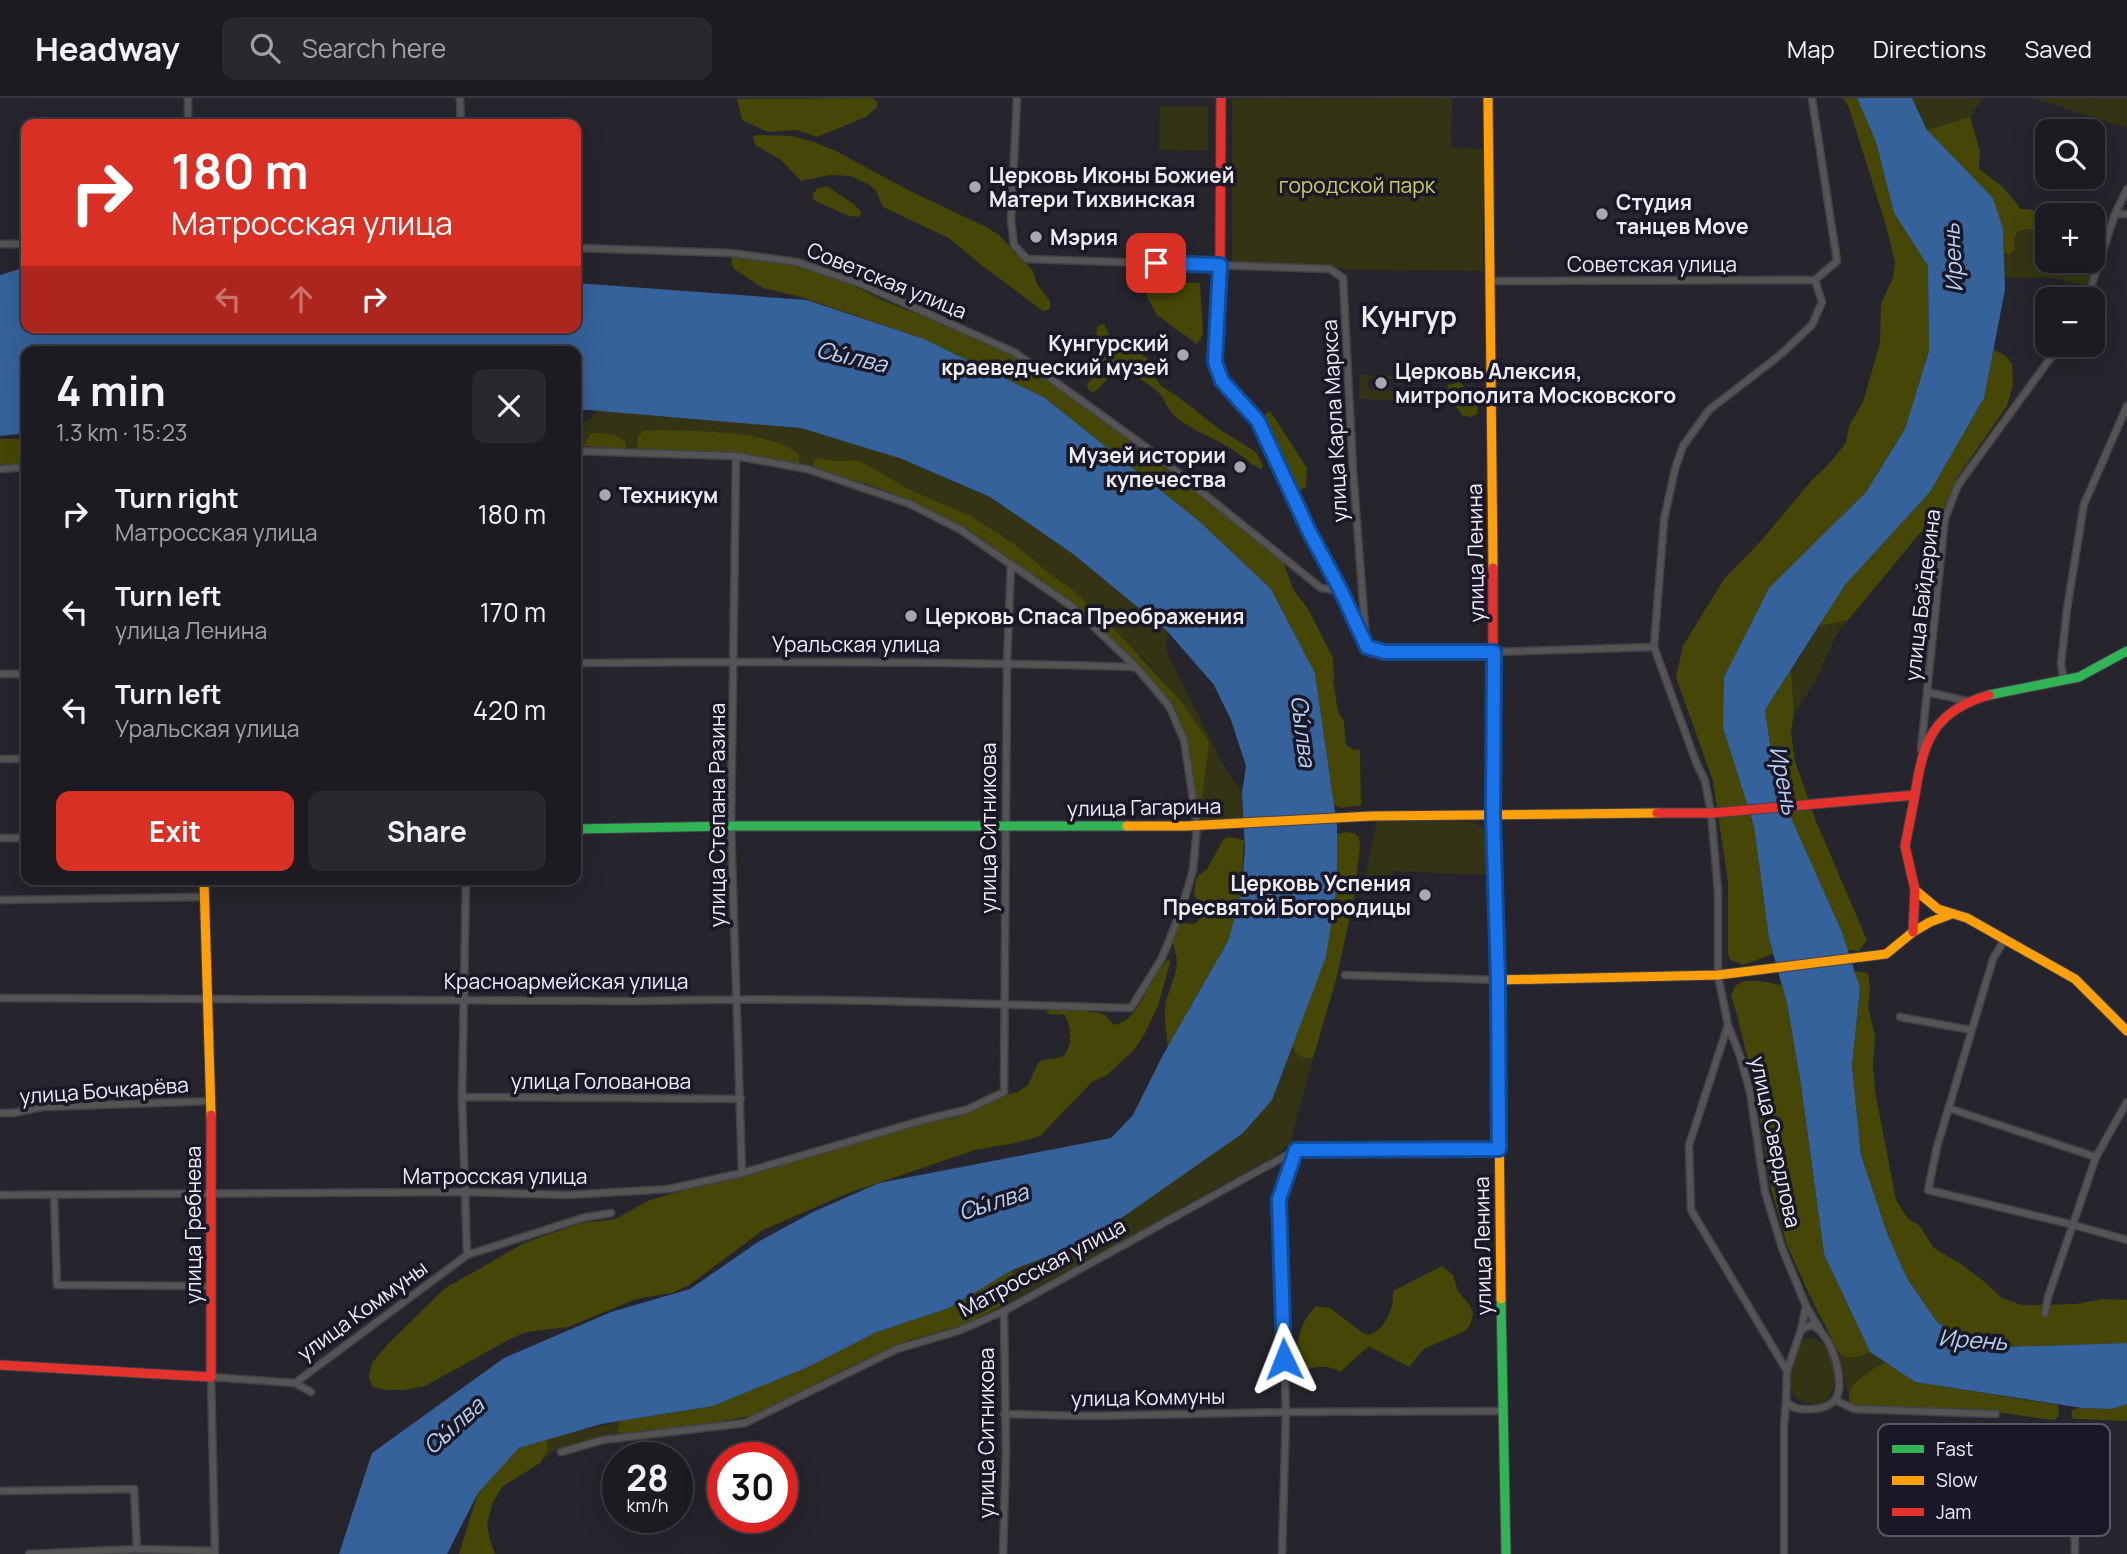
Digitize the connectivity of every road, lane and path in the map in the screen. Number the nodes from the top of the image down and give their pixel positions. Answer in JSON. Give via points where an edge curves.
{"nodes":[{"id":1,"x":188,"y":98,"type":"edge"},
{"id":2,"x":460,"y":98,"type":"edge"},
{"id":3,"x":1017,"y":98,"type":"edge"},
{"id":4,"x":1221,"y":98,"type":"edge"},
{"id":5,"x":1488,"y":98,"type":"edge"},
{"id":6,"x":1812,"y":98,"type":"edge"},
{"id":7,"x":188,"y":119,"type":"edge"},
{"id":8,"x":461,"y":119,"type":"edge"},
{"id":9,"x":2127,"y":189,"type":"edge"},
{"id":10,"x":2115,"y":214,"type":"junction"},
{"id":11,"x":2127,"y":214,"type":"edge"},
{"id":12,"x":0,"y":244,"type":"edge"},
{"id":13,"x":21,"y":244,"type":"edge"},
{"id":14,"x":581,"y":247,"type":"edge"},
{"id":15,"x":1220,"y":265,"type":"junction"},
{"id":16,"x":1815,"y":280,"type":"junction"},
{"id":17,"x":1489,"y":281,"type":"junction"},
{"id":18,"x":2091,"y":287,"type":"edge"},
{"id":19,"x":2051,"y":357,"type":"edge"},
{"id":20,"x":2127,"y":406,"type":"edge"},
{"id":21,"x":581,"y":451,"type":"edge"},
{"id":22,"x":736,"y":456,"type":"junction"},
{"id":23,"x":21,"y":467,"type":"edge"},
{"id":24,"x":0,"y":469,"type":"edge"},
{"id":25,"x":1011,"y":564,"type":"junction"},
{"id":26,"x":1341,"y":591,"type":"junction"},
{"id":27,"x":1367,"y":647,"type":"junction"},
{"id":28,"x":1654,"y":647,"type":"junction"},
{"id":29,"x":2127,"y":651,"type":"edge"},
{"id":30,"x":1494,"y":652,"type":"junction"},
{"id":31,"x":734,"y":661,"type":"junction"},
{"id":32,"x":581,"y":663,"type":"edge"},
{"id":33,"x":1007,"y":663,"type":"junction"},
{"id":34,"x":1136,"y":667,"type":"junction"},
{"id":35,"x":0,"y":674,"type":"edge"},
{"id":36,"x":21,"y":674,"type":"edge"},
{"id":37,"x":2064,"y":681,"type":"junction"},
{"id":38,"x":1927,"y":692,"type":"junction"},
{"id":39,"x":1969,"y":702,"type":"junction"},
{"id":40,"x":1921,"y":758,"type":"junction"},
{"id":41,"x":0,"y":759,"type":"edge"},
{"id":42,"x":21,"y":759,"type":"edge"},
{"id":43,"x":1915,"y":795,"type":"junction"},
{"id":44,"x":1712,"y":813,"type":"junction"},
{"id":45,"x":1493,"y":815,"type":"junction"},
{"id":46,"x":730,"y":826,"type":"junction"},
{"id":47,"x":1005,"y":826,"type":"junction"},
{"id":48,"x":1197,"y":826,"type":"junction"},
{"id":49,"x":581,"y":829,"type":"edge"},
{"id":50,"x":0,"y":838,"type":"edge"},
{"id":51,"x":21,"y":838,"type":"edge"},
{"id":52,"x":204,"y":885,"type":"edge"},
{"id":53,"x":466,"y":885,"type":"edge"},
{"id":54,"x":1915,"y":890,"type":"junction"},
{"id":55,"x":205,"y":897,"type":"junction"},
{"id":56,"x":0,"y":900,"type":"edge"},
{"id":57,"x":1949,"y":915,"type":"junction"},
{"id":58,"x":1913,"y":932,"type":"junction"},
{"id":59,"x":2005,"y":939,"type":"junction"},
{"id":60,"x":1345,"y":975,"type":"dead end"},
{"id":61,"x":1718,"y":975,"type":"junction"},
{"id":62,"x":1498,"y":980,"type":"junction"},
{"id":63,"x":0,"y":998,"type":"edge"},
{"id":64,"x":207,"y":998,"type":"junction"},
{"id":65,"x":737,"y":998,"type":"junction"},
{"id":66,"x":464,"y":999,"type":"junction"},
{"id":67,"x":1006,"y":1005,"type":"junction"},
{"id":68,"x":1900,"y":1017,"type":"dead end"},
{"id":69,"x":1728,"y":1025,"type":"junction"},
{"id":70,"x":1971,"y":1030,"type":"junction"},
{"id":71,"x":2127,"y":1031,"type":"edge"},
{"id":72,"x":1004,"y":1093,"type":"joint"},
{"id":73,"x":462,"y":1097,"type":"junction"},
{"id":74,"x":741,"y":1099,"type":"junction"},
{"id":75,"x":211,"y":1101,"type":"junction"},
{"id":76,"x":2127,"y":1102,"type":"edge"},
{"id":77,"x":1948,"y":1108,"type":"junction"},
{"id":78,"x":0,"y":1113,"type":"edge"},
{"id":79,"x":1499,"y":1149,"type":"junction"},
{"id":80,"x":1296,"y":1150,"type":"junction"},
{"id":81,"x":2096,"y":1157,"type":"junction"},
{"id":82,"x":742,"y":1172,"type":"junction"},
{"id":83,"x":465,"y":1192,"type":"junction"},
{"id":84,"x":0,"y":1195,"type":"edge"},
{"id":85,"x":54,"y":1195,"type":"junction"},
{"id":86,"x":211,"y":1195,"type":"junction"},
{"id":87,"x":611,"y":1213,"type":"dead end"},
{"id":88,"x":2074,"y":1225,"type":"junction"},
{"id":89,"x":2127,"y":1240,"type":"edge"},
{"id":90,"x":467,"y":1255,"type":"junction"},
{"id":91,"x":210,"y":1286,"type":"junction"},
{"id":92,"x":1806,"y":1306,"type":"junction"},
{"id":93,"x":1004,"y":1311,"type":"junction"},
{"id":94,"x":2045,"y":1313,"type":"dead end"},
{"id":95,"x":1819,"y":1328,"type":"junction"},
{"id":96,"x":1801,"y":1330,"type":"junction"},
{"id":97,"x":0,"y":1365,"type":"edge"},
{"id":98,"x":1787,"y":1371,"type":"junction"},
{"id":99,"x":211,"y":1377,"type":"junction"},
{"id":100,"x":295,"y":1383,"type":"junction"},
{"id":101,"x":311,"y":1392,"type":"dead end"},
{"id":102,"x":1835,"y":1400,"type":"junction"},
{"id":103,"x":1786,"y":1402,"type":"junction"},
{"id":104,"x":1503,"y":1410,"type":"junction"},
{"id":105,"x":1799,"y":1410,"type":"junction"},
{"id":106,"x":1286,"y":1412,"type":"junction"},
{"id":107,"x":1004,"y":1414,"type":"junction"},
{"id":108,"x":1996,"y":1414,"type":"dead end"},
{"id":109,"x":1784,"y":1425,"type":"junction"},
{"id":110,"x":561,"y":1452,"type":"dead end"},
{"id":111,"x":0,"y":1490,"type":"edge"},
{"id":112,"x":2075,"y":1536,"type":"edge"},
{"id":113,"x":137,"y":1549,"type":"junction"},
{"id":114,"x":215,"y":1553,"type":"edge"},
{"id":115,"x":29,"y":1554,"type":"edge"},
{"id":116,"x":1003,"y":1554,"type":"edge"},
{"id":117,"x":1282,"y":1554,"type":"edge"},
{"id":118,"x":1506,"y":1554,"type":"edge"},
{"id":119,"x":1784,"y":1554,"type":"edge"},
{"id":120,"x":2075,"y":1554,"type":"edge"}],
"edges":[{"from":1,"to":7,"type":"street"},
{"from":2,"to":8,"type":"street"},
{"from":3,"to":15,"type":"street","via":[[1011,220],[1014,245],[1027,259]]},
{"from":4,"to":15,"type":"main road"},
{"from":5,"to":17,"type":"main road","name":"улица Ленина"},
{"from":6,"to":16,"type":"street","via":[[1837,261]]},
{"from":9,"to":10,"type":"street"},
{"from":10,"to":11,"type":"street"},
{"from":10,"to":18,"type":"street"},
{"from":12,"to":13,"type":"street"},
{"from":14,"to":26,"type":"street","name":"Советская улица","via":[[732,253],[797,262],[861,284],[1014,352],[1147,448],[1321,589]]},
{"from":15,"to":26,"type":"main road","via":[[1215,362],[1222,381],[1258,421]]},
{"from":15,"to":27,"type":"street","name":"улица Карла Маркса","via":[[1331,269],[1343,278]]},
{"from":16,"to":17,"type":"street","name":"Советская улица"},
{"from":16,"to":28,"type":"street","via":[[1822,302],[1812,325],[1709,410],[1683,446],[1664,520]]},
{"from":17,"to":30,"type":"main road","name":"улица Ленина"},
{"from":19,"to":38,"type":"street","name":"улица Байдерина","via":[[1958,485],[1949,507]]},
{"from":20,"to":37,"type":"street","via":[[2084,504],[2067,609],[2061,664]]},
{"from":21,"to":22,"type":"street"},
{"from":22,"to":25,"type":"street","via":[[807,469],[910,504],[961,530]]},
{"from":22,"to":31,"type":"street","name":"улица Степана Разина"},
{"from":23,"to":24,"type":"street"},
{"from":25,"to":33,"type":"street","name":"улица Ситникова"},
{"from":25,"to":34,"type":"street","via":[[1074,608]]},
{"from":26,"to":27,"type":"main road"},
{"from":27,"to":30,"type":"main road","via":[[1385,652]]},
{"from":28,"to":30,"type":"street"},
{"from":28,"to":44,"type":"street","name":"улица Свердлова","via":[[1705,781]]},
{"from":29,"to":37,"type":"main road"},
{"from":30,"to":45,"type":"main road","name":"улица Ленина"},
{"from":31,"to":32,"type":"street","name":"Уральская улица"},
{"from":31,"to":33,"type":"street","name":"Уральская улица"},
{"from":31,"to":46,"type":"street","name":"улица Степана Разина"},
{"from":33,"to":34,"type":"street","name":"Уральская улица"},
{"from":33,"to":47,"type":"street","name":"улица Ситникова"},
{"from":34,"to":48,"type":"street","via":[[1169,706],[1184,740]]},
{"from":35,"to":36,"type":"street"},
{"from":37,"to":39,"type":"main road"},
{"from":38,"to":39,"type":"street"},
{"from":38,"to":40,"type":"street","name":"улица Байдерина"},
{"from":39,"to":40,"type":"main road","via":[[1950,711],[1931,734]]},
{"from":40,"to":43,"type":"main road"},
{"from":41,"to":42,"type":"street"},
{"from":43,"to":44,"type":"main road","name":"улица Гагарина"},
{"from":43,"to":54,"type":"main road","via":[[1905,846]]},
{"from":44,"to":45,"type":"main road","name":"улица Гагарина"},
{"from":44,"to":61,"type":"street","name":"улица Свердлова"},
{"from":45,"to":48,"type":"main road","name":"улица Гагарина","via":[[1366,816]]},
{"from":45,"to":62,"type":"main road","name":"улица Ленина"},
{"from":46,"to":47,"type":"main road","name":"улица Гагарина"},
{"from":46,"to":49,"type":"main road","name":"улица Гагарина"},
{"from":46,"to":65,"type":"street","name":"улица Степана Разина"},
{"from":47,"to":48,"type":"main road","name":"улица Гагарина"},
{"from":47,"to":67,"type":"street","name":"улица Ситникова"},
{"from":48,"to":67,"type":"street","name":"Красноармейская улица","via":[[1193,870],[1181,911],[1162,958],[1131,1008]]},
{"from":50,"to":51,"type":"street"},
{"from":52,"to":55,"type":"main road","name":"улица Гребнева"},
{"from":53,"to":66,"type":"street"},
{"from":54,"to":57,"type":"main road"},
{"from":54,"to":58,"type":"main road"},
{"from":55,"to":56,"type":"street"},
{"from":55,"to":64,"type":"main road","name":"улица Гребнева"},
{"from":57,"to":58,"type":"main road"},
{"from":57,"to":59,"type":"main road","via":[[1967,918]]},
{"from":58,"to":61,"type":"main road","via":[[1886,954]]},
{"from":59,"to":70,"type":"street","via":[[1993,959]]},
{"from":59,"to":71,"type":"main road","via":[[2076,979]]},
{"from":60,"to":62,"type":"street"},
{"from":61,"to":62,"type":"main road"},
{"from":61,"to":69,"type":"street","name":"улица Свердлова"},
{"from":62,"to":79,"type":"main road","name":"улица Ленина"},
{"from":63,"to":64,"type":"street","name":"Красноармейская улица"},
{"from":64,"to":66,"type":"street","name":"Красноармейская улица"},
{"from":64,"to":75,"type":"main road","name":"улица Гребнева"},
{"from":65,"to":66,"type":"street","name":"Красноармейская улица"},
{"from":65,"to":67,"type":"street","name":"Красноармейская улица"},
{"from":65,"to":74,"type":"street","name":"улица Степана Разина"},
{"from":66,"to":73,"type":"street"},
{"from":67,"to":72,"type":"street","name":"улица Ситникова"},
{"from":68,"to":70,"type":"street"},
{"from":69,"to":92,"type":"street","name":"улица Свердлова","via":[[1750,1092],[1765,1192]]},
{"from":69,"to":98,"type":"street","name":"улица Свердлова","via":[[1689,1145],[1692,1210]]},
{"from":70,"to":77,"type":"street"},
{"from":72,"to":82,"type":"street","name":"Матросская улица","via":[[966,1110]]},
{"from":73,"to":74,"type":"street","name":"улица Голованова"},
{"from":73,"to":83,"type":"street"},
{"from":74,"to":82,"type":"street","name":"улица Степана Разина"},
{"from":75,"to":78,"type":"street","name":"улица Бочкарёва","via":[[42,1107]]},
{"from":75,"to":86,"type":"main road","name":"улица Гребнева"},
{"from":76,"to":81,"type":"street"},
{"from":77,"to":81,"type":"street"},
{"from":77,"to":88,"type":"street","via":[[1928,1190]]},
{"from":79,"to":80,"type":"street","name":"Матросская улица"},
{"from":79,"to":104,"type":"main road","name":"улица Ленина"},
{"from":80,"to":93,"type":"street","name":"Матросская улица"},
{"from":80,"to":106,"type":"street","via":[[1279,1199]]},
{"from":81,"to":88,"type":"street"},
{"from":82,"to":83,"type":"street","name":"Матросская улица","via":[[670,1189],[567,1195]]},
{"from":83,"to":86,"type":"street","name":"Матросская улица"},
{"from":83,"to":90,"type":"street"},
{"from":84,"to":85,"type":"street","name":"Матросская улица"},
{"from":85,"to":86,"type":"street","name":"Матросская улица"},
{"from":85,"to":91,"type":"street","via":[[57,1285]]},
{"from":86,"to":91,"type":"main road","name":"улица Гребнева"},
{"from":87,"to":90,"type":"street","name":"улица Коммуны"},
{"from":88,"to":89,"type":"street"},
{"from":88,"to":94,"type":"street"},
{"from":90,"to":100,"type":"street","name":"улица Коммуны"},
{"from":91,"to":99,"type":"main road","name":"улица Гребнева"},
{"from":92,"to":95,"type":"street","name":"улица Свердлова"},
{"from":92,"to":96,"type":"street"},
{"from":93,"to":107,"type":"street","name":"улица Ситникова"},
{"from":93,"to":110,"type":"street","name":"Матросская улица","via":[[961,1330],[897,1349],[746,1423],[603,1440]]},
{"from":95,"to":96,"type":"street","via":[[1810,1325]]},
{"from":95,"to":102,"type":"street","name":"улица Свердлова","via":[[1835,1358],[1839,1390]]},
{"from":96,"to":98,"type":"street"},
{"from":97,"to":99,"type":"main road","name":"улица Коммуны"},
{"from":98,"to":103,"type":"street"},
{"from":99,"to":100,"type":"street","name":"улица Коммуны"},
{"from":99,"to":114,"type":"street","name":"улица Гребнева"},
{"from":100,"to":101,"type":"street"},
{"from":102,"to":105,"type":"street","via":[[1816,1409]]},
{"from":102,"to":108,"type":"street","via":[[1854,1409]]},
{"from":103,"to":105,"type":"street"},
{"from":103,"to":109,"type":"street"},
{"from":104,"to":106,"type":"street","name":"улица Коммуны"},
{"from":104,"to":118,"type":"main road","name":"улица Ленина"},
{"from":105,"to":109,"type":"street"},
{"from":106,"to":107,"type":"street","name":"улица Коммуны"},
{"from":106,"to":117,"type":"street"},
{"from":107,"to":116,"type":"street","name":"улица Ситникова"},
{"from":109,"to":119,"type":"street"},
{"from":111,"to":113,"type":"street","via":[[134,1489]]},
{"from":112,"to":120,"type":"street"},
{"from":113,"to":114,"type":"street"},
{"from":113,"to":115,"type":"street"}]}
